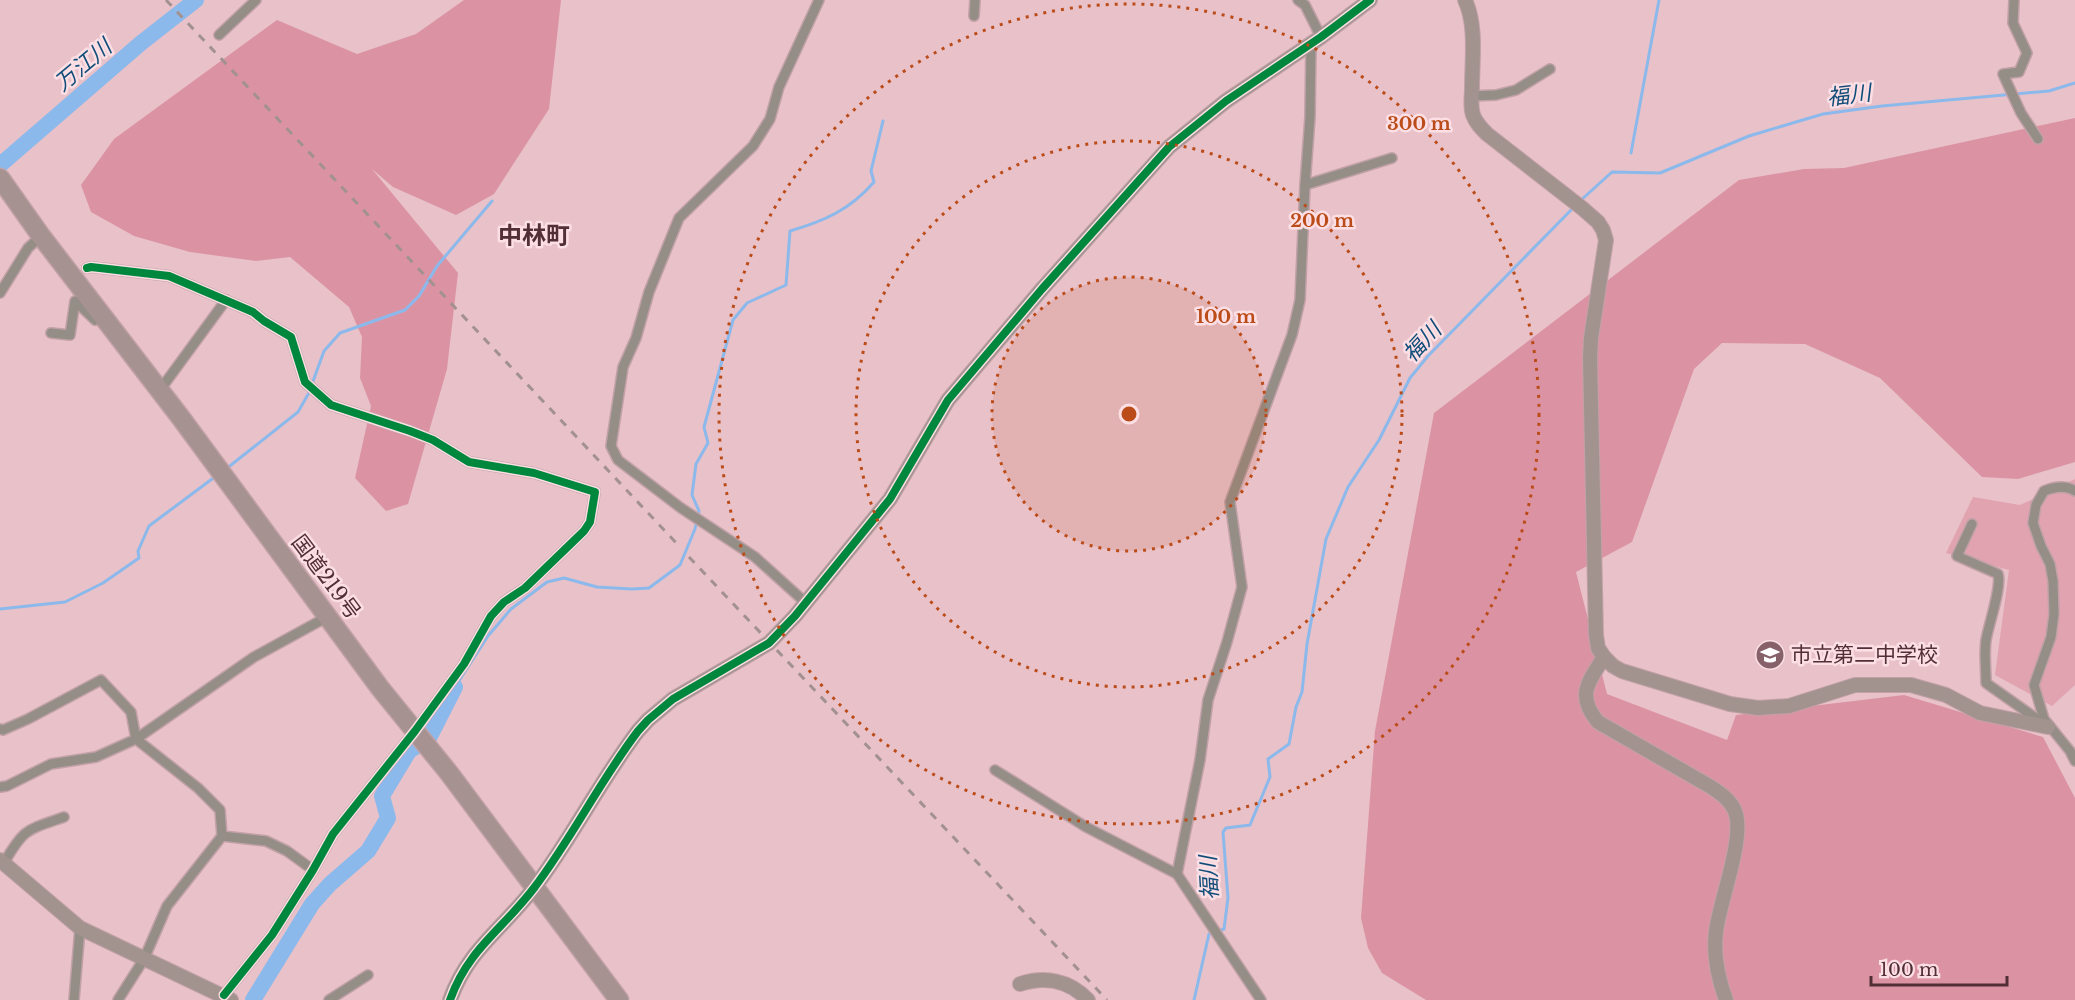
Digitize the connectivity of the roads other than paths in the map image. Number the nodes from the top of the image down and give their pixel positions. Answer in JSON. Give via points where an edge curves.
{"nodes":[{"id":1,"x":256,"y":0,"type":"edge"},
{"id":2,"x":819,"y":0,"type":"edge"},
{"id":3,"x":975,"y":0,"type":"edge"},
{"id":4,"x":1298,"y":0,"type":"edge"},
{"id":5,"x":1370,"y":0,"type":"edge"},
{"id":6,"x":1465,"y":0,"type":"edge"},
{"id":7,"x":2014,"y":0,"type":"edge"},
{"id":8,"x":974,"y":16,"type":"dead end"},
{"id":9,"x":219,"y":34,"type":"dead end"},
{"id":10,"x":1316,"y":40,"type":"junction"},
{"id":11,"x":1550,"y":69,"type":"dead end"},
{"id":12,"x":1472,"y":96,"type":"junction"},
{"id":13,"x":2038,"y":139,"type":"dead end"},
{"id":14,"x":1392,"y":158,"type":"dead end"},
{"id":15,"x":0,"y":178,"type":"edge"},
{"id":16,"x":1305,"y":185,"type":"junction"},
{"id":17,"x":41,"y":236,"type":"junction"},
{"id":18,"x":87,"y":268,"type":"dead end"},
{"id":19,"x":0,"y":293,"type":"edge"},
{"id":20,"x":226,"y":300,"type":"junction"},
{"id":21,"x":102,"y":315,"type":"junction"},
{"id":22,"x":51,"y":333,"type":"dead end"},
{"id":23,"x":160,"y":390,"type":"junction"},
{"id":24,"x":2075,"y":491,"type":"edge"},
{"id":25,"x":1972,"y":524,"type":"dead end"},
{"id":26,"x":806,"y":603,"type":"junction"},
{"id":27,"x":327,"y":617,"type":"junction"},
{"id":28,"x":1604,"y":657,"type":"junction"},
{"id":29,"x":2048,"y":726,"type":"junction"},
{"id":30,"x":0,"y":729,"type":"edge"},
{"id":31,"x":415,"y":731,"type":"junction"},
{"id":32,"x":136,"y":739,"type":"junction"},
{"id":33,"x":2075,"y":761,"type":"edge"},
{"id":34,"x":995,"y":770,"type":"dead end"},
{"id":35,"x":0,"y":787,"type":"edge"},
{"id":36,"x":64,"y":817,"type":"dead end"},
{"id":37,"x":222,"y":836,"type":"junction"},
{"id":38,"x":2,"y":862,"type":"edge"},
{"id":39,"x":313,"y":870,"type":"junction"},
{"id":40,"x":1177,"y":874,"type":"junction"},
{"id":41,"x":534,"y":887,"type":"junction"},
{"id":42,"x":80,"y":928,"type":"junction"},
{"id":43,"x":144,"y":959,"type":"junction"},
{"id":44,"x":368,"y":975,"type":"dead end"},
{"id":45,"x":1020,"y":984,"type":"dead end"},
{"id":46,"x":227,"y":998,"type":"edge"},
{"id":47,"x":74,"y":1000,"type":"edge"},
{"id":48,"x":118,"y":1000,"type":"edge"},
{"id":49,"x":329,"y":1000,"type":"edge"},
{"id":50,"x":450,"y":1000,"type":"edge"},
{"id":51,"x":619,"y":1000,"type":"edge"},
{"id":52,"x":1088,"y":1000,"type":"edge"},
{"id":53,"x":1261,"y":1000,"type":"edge"},
{"id":54,"x":1726,"y":1000,"type":"edge"}],
"edges":[{"from":1,"to":9,"type":"street"},
{"from":2,"to":26,"type":"street","via":[[779,87],[770,118],[753,146],[679,218],[623,367],[611,446],[618,460],[681,508],[756,557]]},
{"from":3,"to":8,"type":"street"},
{"from":4,"to":10,"type":"street","via":[[1305,5]]},
{"from":5,"to":10,"type":"street"},
{"from":6,"to":12,"type":"street","via":[[1471,25]]},
{"from":7,"to":13,"type":"street","via":[[2013,22],[2027,53],[2019,72],[2003,74]]},
{"from":10,"to":16,"type":"street"},
{"from":10,"to":26,"type":"street","via":[[1226,101],[1169,147],[948,400],[890,499]]},
{"from":11,"to":12,"type":"street","via":[[1516,90]]},
{"from":12,"to":28,"type":"street","via":[[1477,124],[1568,196],[1604,230],[1606,240],[1590,358],[1594,595],[1598,648]]},
{"from":14,"to":16,"type":"street"},
{"from":15,"to":17,"type":"highway","name":"国道219号"},
{"from":16,"to":40,"type":"street","via":[[1300,300],[1292,335],[1230,502],[1242,587],[1208,700]]},
{"from":17,"to":19,"type":"street","via":[[28,248]]},
{"from":17,"to":21,"type":"highway","name":"国道219号"},
{"from":18,"to":20,"type":"street","via":[[169,276]]},
{"from":20,"to":23,"type":"street"},
{"from":20,"to":31,"type":"street","via":[[291,337],[305,382],[331,405],[433,440],[469,462],[534,473],[595,492],[590,522],[584,531],[491,616],[464,664]]},
{"from":21,"to":22,"type":"street","via":[[95,320],[75,301],[70,335]]},
{"from":21,"to":23,"type":"highway","name":"国道219号"},
{"from":23,"to":27,"type":"highway","name":"国道219号"},
{"from":24,"to":29,"type":"street","via":[[2054,487],[2044,491],[2036,505],[2033,523],[2053,581],[2053,626],[2034,685]]},
{"from":25,"to":29,"type":"street","via":[[1957,556],[1998,574],[2001,581],[1986,643],[1986,683]]},
{"from":26,"to":41,"type":"street","via":[[769,643],[673,699],[648,720]]},
{"from":27,"to":31,"type":"highway","name":"国道219号"},
{"from":27,"to":32,"type":"street","via":[[254,657]]},
{"from":28,"to":29,"type":"street","via":[[1622,671],[1730,704],[1789,706],[1855,685],[1911,685],[1946,694],[1980,714]]},
{"from":28,"to":54,"type":"street","via":[[1586,688],[1586,702],[1598,722],[1722,794],[1735,810],[1736,843],[1715,943]]},
{"from":29,"to":33,"type":"street"},
{"from":30,"to":32,"type":"street","via":[[28,719],[101,680],[131,711]]},
{"from":31,"to":39,"type":"street","via":[[333,834]]},
{"from":31,"to":41,"type":"highway","name":"国道219号"},
{"from":32,"to":35,"type":"street","via":[[96,757],[51,764]]},
{"from":32,"to":37,"type":"street","via":[[220,810]]},
{"from":34,"to":40,"type":"street","via":[[1086,827]]},
{"from":36,"to":38,"type":"street","via":[[18,838]]},
{"from":37,"to":39,"type":"street","via":[[267,841],[287,850]]},
{"from":37,"to":43,"type":"street","via":[[167,906]]},
{"from":38,"to":42,"type":"street"},
{"from":39,"to":46,"type":"street"},
{"from":40,"to":53,"type":"street"},
{"from":41,"to":50,"type":"street","via":[[479,948],[458,979]]},
{"from":41,"to":51,"type":"highway","name":"国道219号"},
{"from":42,"to":43,"type":"street"},
{"from":42,"to":47,"type":"street"},
{"from":43,"to":46,"type":"street"},
{"from":43,"to":48,"type":"street"},
{"from":44,"to":49,"type":"street"},
{"from":45,"to":52,"type":"street","via":[[1035,979],[1061,982]]}]}
